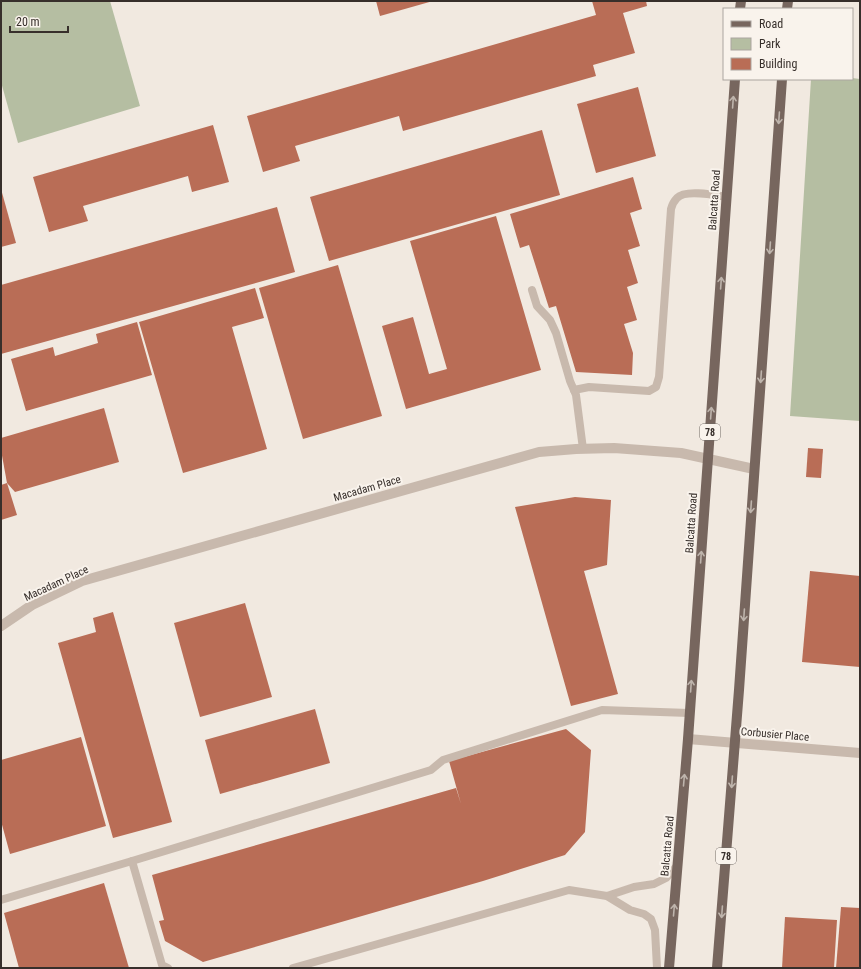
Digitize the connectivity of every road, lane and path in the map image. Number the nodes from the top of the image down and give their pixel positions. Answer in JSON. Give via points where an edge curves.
{"nodes":[{"id":1,"x":735,"y":80,"type":"edge"},
{"id":2,"x":782,"y":80,"type":"edge"},
{"id":3,"x":727,"y":197,"type":"junction"},
{"id":4,"x":532,"y":290,"type":"dead end"},
{"id":5,"x":574,"y":390,"type":"junction"},
{"id":6,"x":583,"y":449,"type":"junction"},
{"id":7,"x":708,"y":458,"type":"junction"},
{"id":8,"x":754,"y":469,"type":"junction"},
{"id":9,"x":1,"y":626,"type":"edge"},
{"id":10,"x":689,"y":713,"type":"junction"},
{"id":11,"x":688,"y":739,"type":"junction"},
{"id":12,"x":734,"y":743,"type":"junction"},
{"id":13,"x":860,"y":754,"type":"edge"},
{"id":14,"x":132,"y":861,"type":"junction"},
{"id":15,"x":677,"y":866,"type":"junction"},
{"id":16,"x":607,"y":896,"type":"junction"},
{"id":17,"x":1,"y":900,"type":"edge"},
{"id":18,"x":168,"y":968,"type":"edge"},
{"id":19,"x":293,"y":968,"type":"edge"},
{"id":20,"x":657,"y":968,"type":"edge"},
{"id":21,"x":669,"y":968,"type":"edge"},
{"id":22,"x":717,"y":968,"type":"edge"}],
"edges":[{"from":3,"to":1,"type":"main road","name":"Balcatta Road","number":"78","one_way":true},
{"from":2,"to":8,"type":"main road","number":"78","one_way":true},
{"from":3,"to":5,"type":"lane","via":[[698,193],[681,195],[671,209],[659,377],[656,387],[649,391],[588,387]]},
{"from":7,"to":3,"type":"main road","name":"Balcatta Road","number":"78","one_way":true},
{"from":4,"to":5,"type":"lane","via":[[537,306],[550,320],[556,333]]},
{"from":5,"to":6,"type":"lane"},
{"from":6,"to":7,"type":"street","name":"Macadam Place","via":[[614,448],[681,453]]},
{"from":6,"to":9,"type":"street","name":"Macadam Place","via":[[551,450],[509,460],[82,581],[32,605]]},
{"from":7,"to":8,"type":"street","name":"Macadam Place"},
{"from":10,"to":7,"type":"main road","name":"Balcatta Road","number":"78","one_way":true},
{"from":8,"to":12,"type":"main road","number":"78","one_way":true},
{"from":10,"to":11,"type":"main road","name":"Balcatta Road","number":"78"},
{"from":10,"to":14,"type":"lane","via":[[602,710],[443,760],[431,770]]},
{"from":11,"to":12,"type":"street","name":"Corbusier Place"},
{"from":15,"to":11,"type":"main road","name":"Balcatta Road","number":"78","one_way":true},
{"from":12,"to":13,"type":"street","name":"Corbusier Place"},
{"from":12,"to":22,"type":"main road","number":"78","one_way":true},
{"from":14,"to":17,"type":"lane"},
{"from":14,"to":18,"type":"lane","via":[[162,965]]},
{"from":15,"to":16,"type":"lane","via":[[666,878],[654,884],[634,887]]},
{"from":21,"to":15,"type":"main road","name":"Balcatta Road","number":"78","one_way":true},
{"from":16,"to":19,"type":"lane","via":[[569,890]]},
{"from":16,"to":20,"type":"lane","via":[[651,919],[655,930]]}]}
